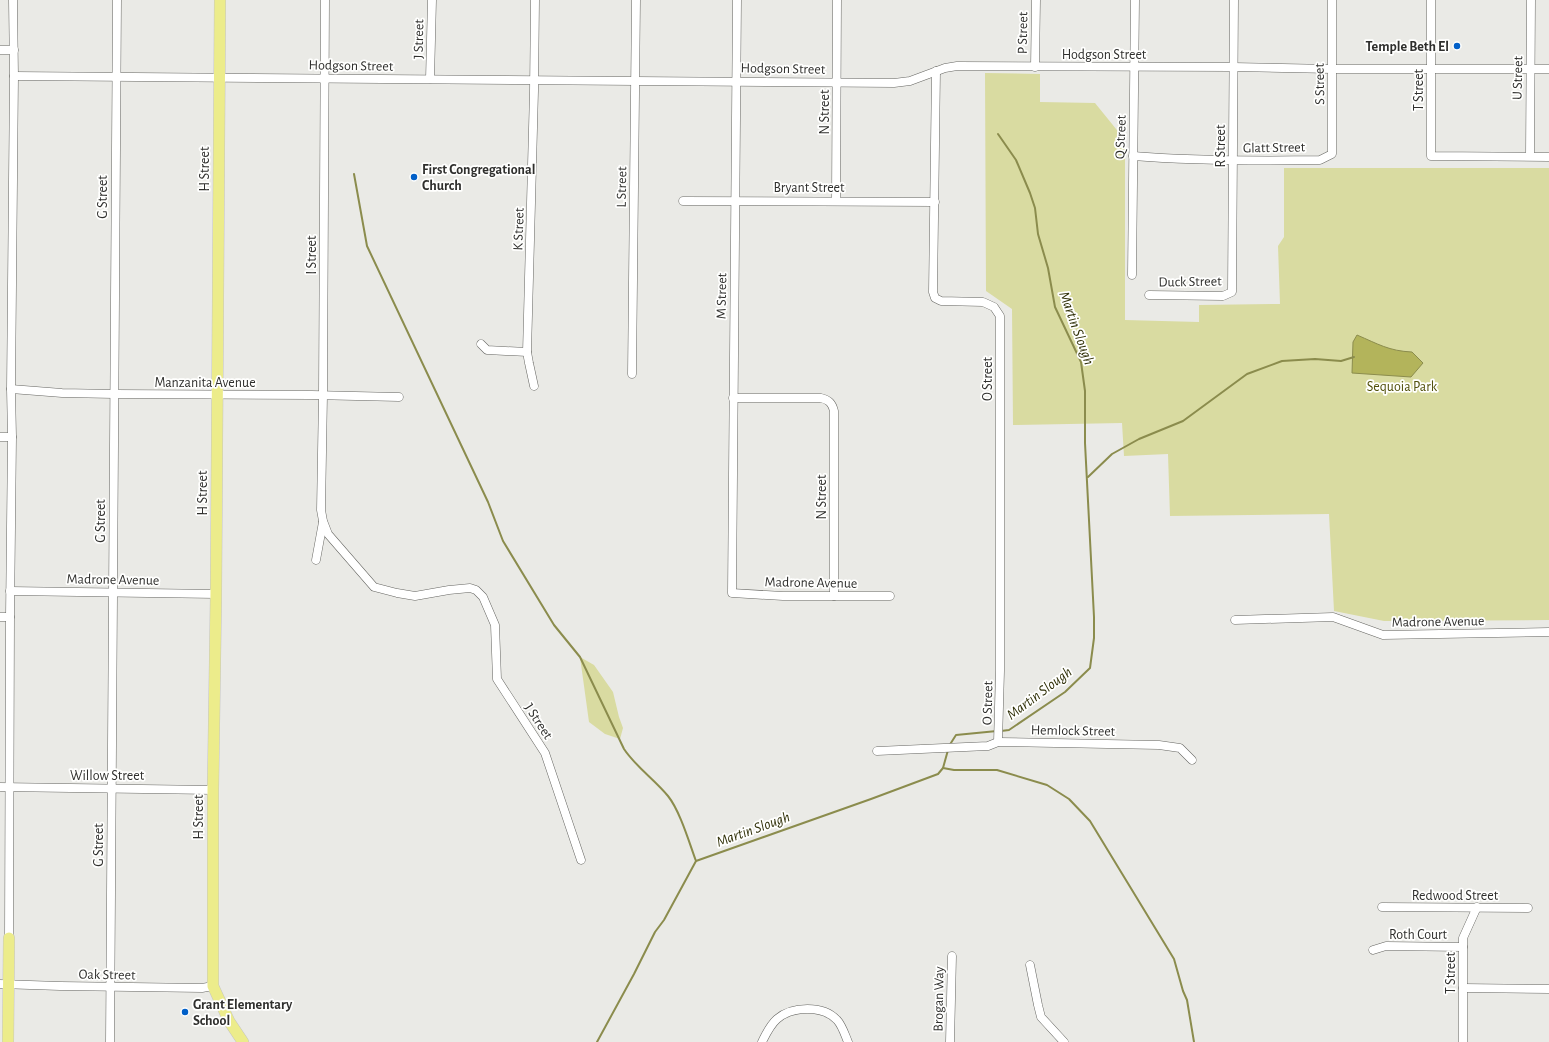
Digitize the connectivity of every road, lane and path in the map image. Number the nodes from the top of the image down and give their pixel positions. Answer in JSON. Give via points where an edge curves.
{"nodes":[{"id":1,"x":14,"y":0,"type":"edge"},
{"id":2,"x":117,"y":0,"type":"edge"},
{"id":3,"x":220,"y":0,"type":"edge"},
{"id":4,"x":325,"y":0,"type":"edge"},
{"id":5,"x":432,"y":0,"type":"edge"},
{"id":6,"x":535,"y":0,"type":"edge"},
{"id":7,"x":636,"y":0,"type":"edge"},
{"id":8,"x":737,"y":0,"type":"edge"},
{"id":9,"x":837,"y":0,"type":"edge"},
{"id":10,"x":1036,"y":0,"type":"edge"},
{"id":11,"x":1135,"y":0,"type":"edge"},
{"id":12,"x":1234,"y":0,"type":"edge"},
{"id":13,"x":1332,"y":0,"type":"edge"},
{"id":14,"x":1431,"y":0,"type":"edge"},
{"id":15,"x":1531,"y":0,"type":"edge"},
{"id":16,"x":0,"y":50,"type":"edge"},
{"id":17,"x":14,"y":50,"type":"junction"},
{"id":18,"x":1035,"y":67,"type":"junction"},
{"id":19,"x":1233,"y":67,"type":"junction"},
{"id":20,"x":1135,"y":68,"type":"junction"},
{"id":21,"x":1332,"y":69,"type":"junction"},
{"id":22,"x":1431,"y":69,"type":"junction"},
{"id":23,"x":1549,"y":69,"type":"edge"},
{"id":24,"x":1531,"y":70,"type":"junction"},
{"id":25,"x":936,"y":72,"type":"junction"},
{"id":26,"x":14,"y":76,"type":"junction"},
{"id":27,"x":116,"y":76,"type":"junction"},
{"id":28,"x":220,"y":77,"type":"junction"},
{"id":29,"x":325,"y":78,"type":"junction"},
{"id":30,"x":430,"y":79,"type":"junction"},
{"id":31,"x":535,"y":80,"type":"junction"},
{"id":32,"x":635,"y":81,"type":"junction"},
{"id":33,"x":736,"y":81,"type":"junction"},
{"id":34,"x":837,"y":82,"type":"junction"},
{"id":35,"x":1133,"y":156,"type":"junction"},
{"id":36,"x":1530,"y":156,"type":"junction"},
{"id":37,"x":1549,"y":157,"type":"edge"},
{"id":38,"x":1233,"y":160,"type":"junction"},
{"id":39,"x":1320,"y":160,"type":"joint"},
{"id":40,"x":683,"y":200,"type":"dead end"},
{"id":41,"x":736,"y":200,"type":"junction"},
{"id":42,"x":836,"y":200,"type":"junction"},
{"id":43,"x":935,"y":202,"type":"junction"},
{"id":44,"x":1132,"y":275,"type":"dead end"},
{"id":45,"x":1232,"y":292,"type":"joint"},
{"id":46,"x":1149,"y":295,"type":"dead end"},
{"id":47,"x":481,"y":344,"type":"dead end"},
{"id":48,"x":527,"y":352,"type":"junction"},
{"id":49,"x":632,"y":374,"type":"dead end"},
{"id":50,"x":534,"y":386,"type":"dead end"},
{"id":51,"x":11,"y":389,"type":"junction"},
{"id":52,"x":114,"y":394,"type":"junction"},
{"id":53,"x":218,"y":394,"type":"junction"},
{"id":54,"x":323,"y":395,"type":"junction"},
{"id":55,"x":399,"y":397,"type":"dead end"},
{"id":56,"x":733,"y":398,"type":"junction"},
{"id":57,"x":12,"y":436,"type":"junction"},
{"id":58,"x":0,"y":437,"type":"edge"},
{"id":59,"x":323,"y":521,"type":"junction"},
{"id":60,"x":316,"y":560,"type":"dead end"},
{"id":61,"x":10,"y":591,"type":"junction"},
{"id":62,"x":113,"y":592,"type":"junction"},
{"id":63,"x":732,"y":593,"type":"joint"},
{"id":64,"x":216,"y":594,"type":"junction"},
{"id":65,"x":834,"y":596,"type":"junction"},
{"id":66,"x":890,"y":596,"type":"dead end"},
{"id":67,"x":0,"y":617,"type":"edge"},
{"id":68,"x":10,"y":617,"type":"junction"},
{"id":69,"x":1235,"y":620,"type":"dead end"},
{"id":70,"x":1549,"y":632,"type":"edge"},
{"id":71,"x":998,"y":742,"type":"junction"},
{"id":72,"x":877,"y":751,"type":"dead end"},
{"id":73,"x":1192,"y":760,"type":"dead end"},
{"id":74,"x":0,"y":787,"type":"edge"},
{"id":75,"x":9,"y":787,"type":"junction"},
{"id":76,"x":111,"y":788,"type":"junction"},
{"id":77,"x":213,"y":790,"type":"junction"},
{"id":78,"x":581,"y":860,"type":"dead end"},
{"id":79,"x":1382,"y":908,"type":"dead end"},
{"id":80,"x":1477,"y":908,"type":"junction"},
{"id":81,"x":1528,"y":908,"type":"dead end"},
{"id":82,"x":9,"y":938,"type":"joint"},
{"id":83,"x":1463,"y":947,"type":"junction"},
{"id":84,"x":1373,"y":950,"type":"dead end"},
{"id":85,"x":952,"y":956,"type":"dead end"},
{"id":86,"x":1030,"y":965,"type":"dead end"},
{"id":87,"x":4,"y":984,"type":"edge"},
{"id":88,"x":213,"y":986,"type":"junction"},
{"id":89,"x":110,"y":987,"type":"junction"},
{"id":90,"x":1463,"y":988,"type":"junction"},
{"id":91,"x":1549,"y":989,"type":"edge"},
{"id":92,"x":8,"y":1042,"type":"edge"},
{"id":93,"x":110,"y":1042,"type":"edge"},
{"id":94,"x":243,"y":1042,"type":"edge"},
{"id":95,"x":762,"y":1042,"type":"edge"},
{"id":96,"x":848,"y":1042,"type":"edge"},
{"id":97,"x":950,"y":1042,"type":"edge"},
{"id":98,"x":1064,"y":1042,"type":"edge"},
{"id":99,"x":1463,"y":1042,"type":"edge"}],
"edges":[{"from":1,"to":17,"type":"street"},
{"from":2,"to":27,"type":"street","name":"G Street"},
{"from":3,"to":28,"type":"main road","name":"H Street"},
{"from":4,"to":29,"type":"street","name":"I Street"},
{"from":5,"to":30,"type":"street","name":"J Street"},
{"from":6,"to":31,"type":"street","name":"K Street"},
{"from":7,"to":32,"type":"street","name":"L Street"},
{"from":8,"to":33,"type":"street","name":"M Street"},
{"from":9,"to":34,"type":"street","name":"N Street"},
{"from":10,"to":18,"type":"street","name":"P Street"},
{"from":11,"to":20,"type":"street","name":"Q Street"},
{"from":12,"to":19,"type":"street","name":"R Street"},
{"from":13,"to":21,"type":"street","name":"S Street"},
{"from":14,"to":22,"type":"street","name":"T Street"},
{"from":15,"to":24,"type":"street","name":"U Street"},
{"from":16,"to":17,"type":"street"},
{"from":17,"to":26,"type":"street"},
{"from":18,"to":20,"type":"street","name":"Hodgson Street"},
{"from":18,"to":25,"type":"street","name":"Hodgson Street","via":[[957,66]]},
{"from":19,"to":20,"type":"street","name":"Hodgson Street"},
{"from":19,"to":21,"type":"street","name":"Hodgson Street"},
{"from":19,"to":38,"type":"street","name":"R Street"},
{"from":20,"to":35,"type":"street","name":"Q Street"},
{"from":21,"to":22,"type":"street","name":"Hodgson Street"},
{"from":21,"to":39,"type":"street","name":"S Street","via":[[1332,154]]},
{"from":22,"to":24,"type":"street","name":"Hodgson Street"},
{"from":22,"to":36,"type":"street","name":"T Street","via":[[1431,156]]},
{"from":23,"to":24,"type":"street","name":"Hodgson Street"},
{"from":24,"to":36,"type":"street","name":"U Street"},
{"from":25,"to":34,"type":"street","name":"Hodgson Street","via":[[910,81],[894,83]]},
{"from":25,"to":43,"type":"street","name":"O Street"},
{"from":26,"to":27,"type":"street","name":"Hodgson Street"},
{"from":26,"to":51,"type":"street"},
{"from":27,"to":28,"type":"street","name":"Hodgson Street"},
{"from":27,"to":52,"type":"street","name":"G Street"},
{"from":28,"to":29,"type":"street","name":"Hodgson Street"},
{"from":28,"to":53,"type":"main road","name":"H Street"},
{"from":29,"to":30,"type":"street","name":"Hodgson Street"},
{"from":29,"to":54,"type":"street","name":"I Street"},
{"from":30,"to":31,"type":"street","name":"Hodgson Street"},
{"from":31,"to":32,"type":"street","name":"Hodgson Street"},
{"from":31,"to":48,"type":"street","name":"K Street"},
{"from":32,"to":33,"type":"street","name":"Hodgson Street"},
{"from":32,"to":49,"type":"street","name":"L Street"},
{"from":33,"to":34,"type":"street","name":"Hodgson Street"},
{"from":33,"to":41,"type":"street","name":"M Street"},
{"from":34,"to":42,"type":"street","name":"N Street"},
{"from":35,"to":38,"type":"street","name":"Glatt Street"},
{"from":35,"to":44,"type":"street","name":"Q Street"},
{"from":36,"to":37,"type":"street"},
{"from":38,"to":39,"type":"street","name":"Glatt Street"},
{"from":38,"to":45,"type":"street","name":"R Street"},
{"from":40,"to":41,"type":"street","name":"Bryant Street"},
{"from":41,"to":42,"type":"street","name":"Bryant Street"},
{"from":41,"to":56,"type":"street","name":"M Street"},
{"from":42,"to":43,"type":"street","name":"Bryant Street"},
{"from":43,"to":71,"type":"street","name":"O Street","via":[[935,298],[941,301],[983,302],[994,306],[1000,316]]},
{"from":45,"to":46,"type":"street","name":"Duck Street","via":[[1223,296]]},
{"from":47,"to":48,"type":"street","via":[[487,350]]},
{"from":48,"to":50,"type":"street","name":"K Street"},
{"from":51,"to":52,"type":"street","name":"Manzanita Avenue"},
{"from":51,"to":57,"type":"street"},
{"from":52,"to":53,"type":"street","name":"Manzanita Avenue"},
{"from":52,"to":62,"type":"street","name":"G Street"},
{"from":53,"to":54,"type":"street","name":"Manzanita Avenue"},
{"from":53,"to":64,"type":"main road","name":"H Street"},
{"from":54,"to":55,"type":"street","name":"Manzanita Avenue"},
{"from":54,"to":59,"type":"street","name":"I Street"},
{"from":56,"to":63,"type":"street","name":"M Street"},
{"from":56,"to":65,"type":"street","name":"N Street","via":[[814,398],[828,399],[832,405]]},
{"from":57,"to":58,"type":"street"},
{"from":57,"to":61,"type":"street"},
{"from":59,"to":60,"type":"street"},
{"from":59,"to":78,"type":"street","name":"J Street","via":[[328,534],[374,588],[414,596],[470,588],[483,597],[495,625],[497,679],[545,753]]},
{"from":61,"to":62,"type":"street","name":"Madrone Avenue"},
{"from":61,"to":68,"type":"street"},
{"from":62,"to":64,"type":"street","name":"Madrone Avenue"},
{"from":62,"to":76,"type":"street","name":"G Street"},
{"from":63,"to":65,"type":"street","name":"Madrone Avenue"},
{"from":64,"to":77,"type":"main road","name":"H Street"},
{"from":65,"to":66,"type":"street","name":"Madrone Avenue"},
{"from":67,"to":68,"type":"street"},
{"from":68,"to":75,"type":"street"},
{"from":69,"to":70,"type":"street","name":"Madrone Avenue","via":[[1332,617],[1383,635]]},
{"from":71,"to":72,"type":"street","name":"Hemlock Street","via":[[988,746]]},
{"from":71,"to":73,"type":"street","name":"Hemlock Street","via":[[1159,745],[1180,748]]},
{"from":74,"to":75,"type":"street","name":"Willow Street"},
{"from":75,"to":76,"type":"street","name":"Willow Street"},
{"from":75,"to":82,"type":"street"},
{"from":76,"to":77,"type":"street","name":"Willow Street"},
{"from":76,"to":89,"type":"street","name":"G Street"},
{"from":77,"to":88,"type":"main road","name":"H Street"},
{"from":79,"to":80,"type":"street","name":"Redwood Street"},
{"from":80,"to":81,"type":"street","name":"Redwood Street"},
{"from":80,"to":83,"type":"street","name":"T Street","via":[[1463,938]]},
{"from":82,"to":87,"type":"main road"},
{"from":83,"to":84,"type":"street","name":"Roth Court","via":[[1386,946]]},
{"from":83,"to":90,"type":"street","name":"T Street"},
{"from":85,"to":97,"type":"street","name":"Brogan Way"},
{"from":86,"to":98,"type":"street","via":[[1041,1017]]},
{"from":87,"to":89,"type":"street","name":"Oak Street"},
{"from":87,"to":92,"type":"main road"},
{"from":88,"to":89,"type":"street","name":"Oak Street"},
{"from":88,"to":94,"type":"main road","via":[[229,1021]]},
{"from":89,"to":93,"type":"street","name":"G Street"},
{"from":90,"to":91,"type":"street"},
{"from":90,"to":99,"type":"street","name":"T Street"},
{"from":95,"to":96,"type":"street","via":[[770,1027],[781,1016],[811,1009],[832,1015],[839,1022]]}]}
